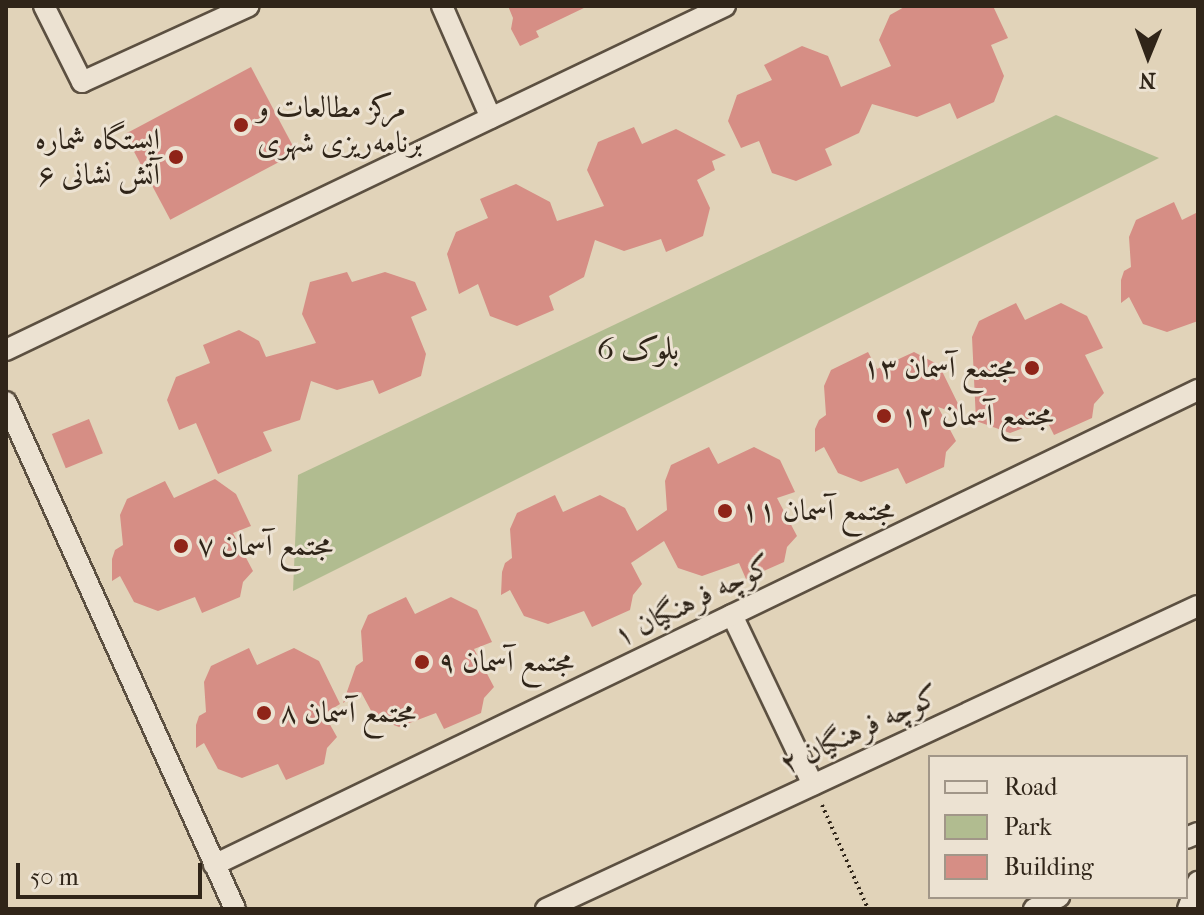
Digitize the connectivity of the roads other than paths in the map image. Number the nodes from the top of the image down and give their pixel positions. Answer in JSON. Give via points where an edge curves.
{"nodes":[{"id":1,"x":44,"y":6,"type":"edge"},
{"id":2,"x":249,"y":6,"type":"edge"},
{"id":3,"x":442,"y":6,"type":"edge"},
{"id":4,"x":725,"y":6,"type":"edge"},
{"id":5,"x":491,"y":118,"type":"junction"},
{"id":6,"x":6,"y":350,"type":"edge"},
{"id":7,"x":1198,"y":390,"type":"edge"},
{"id":8,"x":6,"y":402,"type":"edge"},
{"id":9,"x":1198,"y":606,"type":"edge"},
{"id":10,"x":732,"y":615,"type":"junction"},
{"id":11,"x":813,"y":785,"type":"junction"},
{"id":12,"x":214,"y":865,"type":"junction"},
{"id":13,"x":1198,"y":882,"type":"edge"},
{"id":14,"x":1055,"y":899,"type":"edge"},
{"id":15,"x":235,"y":909,"type":"edge"},
{"id":16,"x":546,"y":909,"type":"edge"},
{"id":17,"x":1034,"y":909,"type":"edge"},
{"id":18,"x":1188,"y":909,"type":"edge"}],
"edges":[{"from":1,"to":2,"type":"street","via":[[82,82]]},
{"from":3,"to":5,"type":"street"},
{"from":4,"to":5,"type":"street"},
{"from":5,"to":6,"type":"street"},
{"from":7,"to":10,"type":"street","name":"کوچه فرهنگیان ۱"},
{"from":8,"to":12,"type":"street"},
{"from":9,"to":11,"type":"street","name":"کوچه فرهنگیان ۲"},
{"from":10,"to":11,"type":"street"},
{"from":10,"to":12,"type":"street","name":"کوچه فرهنگیان ۱"},
{"from":11,"to":16,"type":"street","name":"کوچه فرهنگیان ۲"},
{"from":12,"to":15,"type":"street"},
{"from":13,"to":18,"type":"street"},
{"from":14,"to":17,"type":"street"}]}
